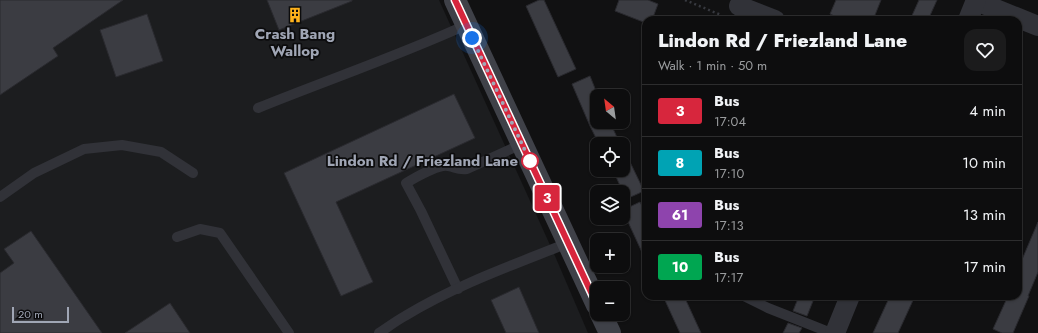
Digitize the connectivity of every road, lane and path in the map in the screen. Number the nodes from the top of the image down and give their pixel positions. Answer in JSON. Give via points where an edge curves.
{"nodes":[{"id":1,"x":455,"y":0,"type":"edge"},
{"id":2,"x":684,"y":0,"type":"edge"},
{"id":3,"x":976,"y":0,"type":"edge"},
{"id":4,"x":733,"y":11,"type":"joint"},
{"id":5,"x":756,"y":16,"type":"edge"},
{"id":6,"x":970,"y":16,"type":"edge"},
{"id":7,"x":1014,"y":16,"type":"edge"},
{"id":8,"x":1022,"y":19,"type":"edge"},
{"id":9,"x":466,"y":25,"type":"junction"},
{"id":10,"x":1038,"y":26,"type":"edge"},
{"id":11,"x":258,"y":108,"type":"dead end"},
{"id":12,"x":522,"y":144,"type":"junction"},
{"id":13,"x":193,"y":173,"type":"dead end"},
{"id":14,"x":0,"y":197,"type":"edge"},
{"id":15,"x":177,"y":237,"type":"dead end"},
{"id":16,"x":568,"y":243,"type":"junction"},
{"id":17,"x":458,"y":289,"type":"junction"},
{"id":18,"x":590,"y":290,"type":"edge"},
{"id":19,"x":752,"y":300,"type":"edge"},
{"id":20,"x":848,"y":300,"type":"edge"},
{"id":21,"x":604,"y":321,"type":"edge"},
{"id":22,"x":289,"y":333,"type":"edge"},
{"id":23,"x":379,"y":333,"type":"edge"},
{"id":24,"x":610,"y":333,"type":"edge"},
{"id":25,"x":831,"y":333,"type":"edge"},
{"id":26,"x":835,"y":333,"type":"edge"}],
"edges":[{"from":1,"to":9,"type":"main road"},
{"from":2,"to":4,"type":"path"},
{"from":3,"to":6,"type":"street"},
{"from":3,"to":7,"type":"street"},
{"from":4,"to":5,"type":"street"},
{"from":8,"to":10,"type":"street"},
{"from":9,"to":11,"type":"lane"},
{"from":9,"to":12,"type":"main road"},
{"from":12,"to":16,"type":"main road"},
{"from":12,"to":17,"type":"lane","via":[[466,169],[459,170],[446,165],[406,183]]},
{"from":13,"to":14,"type":"lane","via":[[161,152],[122,145],[84,149],[34,173]]},
{"from":15,"to":22,"type":"lane","via":[[200,229],[220,233]]},
{"from":16,"to":17,"type":"lane"},
{"from":16,"to":18,"type":"main road"},
{"from":17,"to":23,"type":"lane","via":[[405,316]]},
{"from":19,"to":25,"type":"lane"},
{"from":20,"to":26,"type":"street"},
{"from":21,"to":24,"type":"main road"}]}
